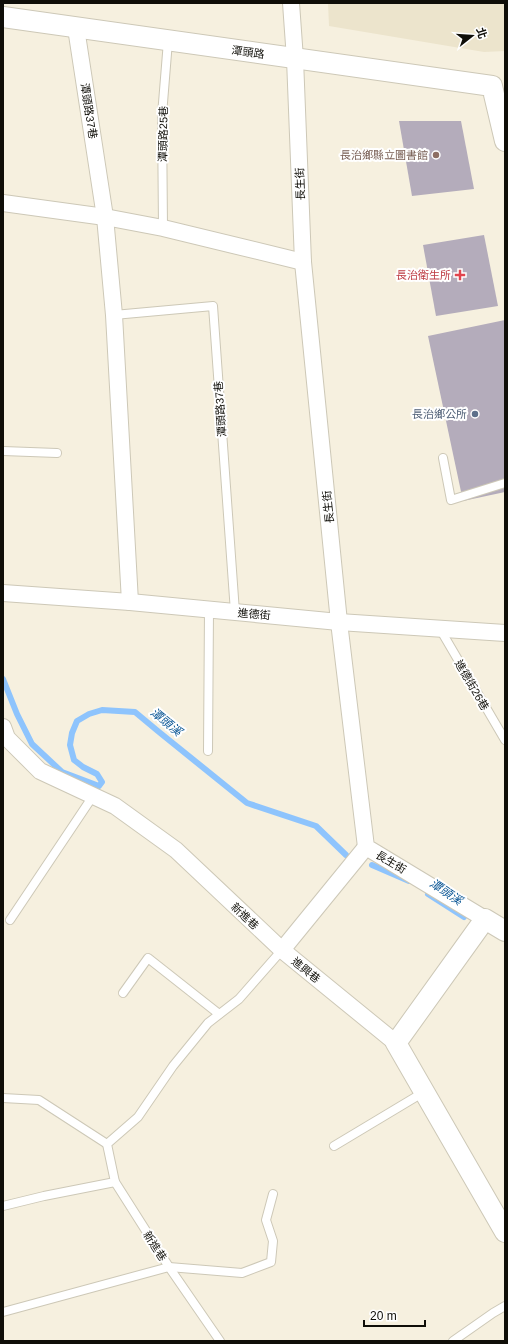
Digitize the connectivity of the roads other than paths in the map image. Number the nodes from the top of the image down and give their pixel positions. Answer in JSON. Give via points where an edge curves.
{"nodes":[{"id":1,"x":291,"y":3,"type":"edge"},
{"id":2,"x":3,"y":17,"type":"edge"},
{"id":3,"x":76,"y":28,"type":"junction"},
{"id":4,"x":168,"y":41,"type":"junction"},
{"id":5,"x":295,"y":59,"type":"junction"},
{"id":6,"x":499,"y":86,"type":"edge"},
{"id":7,"x":505,"y":141,"type":"edge"},
{"id":8,"x":3,"y":203,"type":"edge"},
{"id":9,"x":105,"y":217,"type":"junction"},
{"id":10,"x":163,"y":228,"type":"junction"},
{"id":11,"x":303,"y":262,"type":"junction"},
{"id":12,"x":114,"y":315,"type":"junction"},
{"id":13,"x":3,"y":451,"type":"edge"},
{"id":14,"x":57,"y":454,"type":"dead end"},
{"id":15,"x":443,"y":458,"type":"dead end"},
{"id":16,"x":505,"y":483,"type":"edge"},
{"id":17,"x":3,"y":593,"type":"edge"},
{"id":18,"x":130,"y":602,"type":"junction"},
{"id":19,"x":209,"y":610,"type":"junction"},
{"id":20,"x":235,"y":612,"type":"junction"},
{"id":21,"x":339,"y":622,"type":"junction"},
{"id":22,"x":440,"y":629,"type":"junction"},
{"id":23,"x":505,"y":633,"type":"edge"},
{"id":24,"x":3,"y":727,"type":"edge"},
{"id":25,"x":505,"y":740,"type":"edge"},
{"id":26,"x":208,"y":751,"type":"dead end"},
{"id":27,"x":93,"y":796,"type":"junction"},
{"id":28,"x":366,"y":847,"type":"junction"},
{"id":29,"x":485,"y":919,"type":"junction"},
{"id":30,"x":10,"y":920,"type":"dead end"},
{"id":31,"x":505,"y":931,"type":"edge"},
{"id":32,"x":282,"y":950,"type":"junction"},
{"id":33,"x":123,"y":993,"type":"dead end"},
{"id":34,"x":219,"y":1014,"type":"junction"},
{"id":35,"x":396,"y":1043,"type":"junction"},
{"id":36,"x":424,"y":1092,"type":"junction"},
{"id":37,"x":3,"y":1098,"type":"edge"},
{"id":38,"x":108,"y":1144,"type":"junction"},
{"id":39,"x":334,"y":1146,"type":"dead end"},
{"id":40,"x":115,"y":1182,"type":"junction"},
{"id":41,"x":273,"y":1194,"type":"dead end"},
{"id":42,"x":3,"y":1206,"type":"edge"},
{"id":43,"x":505,"y":1232,"type":"edge"},
{"id":44,"x":169,"y":1267,"type":"junction"},
{"id":45,"x":505,"y":1306,"type":"edge"},
{"id":46,"x":3,"y":1312,"type":"edge"},
{"id":47,"x":220,"y":1341,"type":"edge"},
{"id":48,"x":453,"y":1341,"type":"edge"}],
"edges":[{"from":1,"to":5,"type":"street","name":"長生街"},
{"from":2,"to":3,"type":"street","name":"潭頭路"},
{"from":3,"to":4,"type":"street","name":"潭頭路"},
{"from":3,"to":9,"type":"street","name":"潭頭路37巷"},
{"from":4,"to":5,"type":"street","name":"潭頭路"},
{"from":4,"to":10,"type":"lane","name":"潭頭路25巷","via":[[162,116]]},
{"from":5,"to":6,"type":"street","name":"潭頭路"},
{"from":5,"to":11,"type":"street","name":"長生街"},
{"from":6,"to":7,"type":"street","name":"潭頭路"},
{"from":8,"to":9,"type":"street"},
{"from":9,"to":10,"type":"street"},
{"from":9,"to":12,"type":"street","name":"潭頭路37巷"},
{"from":10,"to":11,"type":"street"},
{"from":11,"to":21,"type":"street","name":"長生街"},
{"from":12,"to":18,"type":"street","name":"潭頭路37巷"},
{"from":12,"to":20,"type":"lane","name":"潭頭路37巷","via":[[213,306]]},
{"from":13,"to":14,"type":"lane"},
{"from":15,"to":16,"type":"lane","via":[[451,500]]},
{"from":17,"to":18,"type":"street","name":"進德街"},
{"from":18,"to":19,"type":"street","name":"進德街"},
{"from":19,"to":20,"type":"street","name":"進德街"},
{"from":19,"to":26,"type":"lane"},
{"from":20,"to":21,"type":"street","name":"進德街"},
{"from":21,"to":22,"type":"street","name":"進德街"},
{"from":21,"to":28,"type":"street","name":"長生街"},
{"from":22,"to":23,"type":"street","name":"進德街"},
{"from":22,"to":25,"type":"lane","name":"進德街26巷"},
{"from":24,"to":27,"type":"street","name":"新進巷","via":[[7,738],[40,771]]},
{"from":27,"to":30,"type":"lane"},
{"from":27,"to":32,"type":"street","name":"新進巷","via":[[115,806],[176,850]]},
{"from":28,"to":29,"type":"street","name":"長生街"},
{"from":28,"to":32,"type":"street","name":"進興巷"},
{"from":29,"to":31,"type":"street","name":"長生街"},
{"from":29,"to":35,"type":"street"},
{"from":32,"to":34,"type":"lane","via":[[239,999]]},
{"from":32,"to":35,"type":"street","name":"進興巷"},
{"from":33,"to":34,"type":"lane","via":[[148,958]]},
{"from":34,"to":38,"type":"lane","via":[[208,1023],[173,1066],[138,1117]]},
{"from":35,"to":36,"type":"street","name":"進興巷"},
{"from":36,"to":39,"type":"lane"},
{"from":36,"to":43,"type":"street","name":"進興巷"},
{"from":37,"to":38,"type":"lane","via":[[39,1100]]},
{"from":38,"to":40,"type":"lane","name":"新進巷"},
{"from":40,"to":42,"type":"lane"},
{"from":40,"to":44,"type":"lane","name":"新進巷"},
{"from":41,"to":44,"type":"lane","via":[[266,1220],[273,1241],[271,1262],[242,1273]]},
{"from":44,"to":46,"type":"lane"},
{"from":44,"to":47,"type":"lane","name":"新進巷"},
{"from":45,"to":48,"type":"lane"}]}
